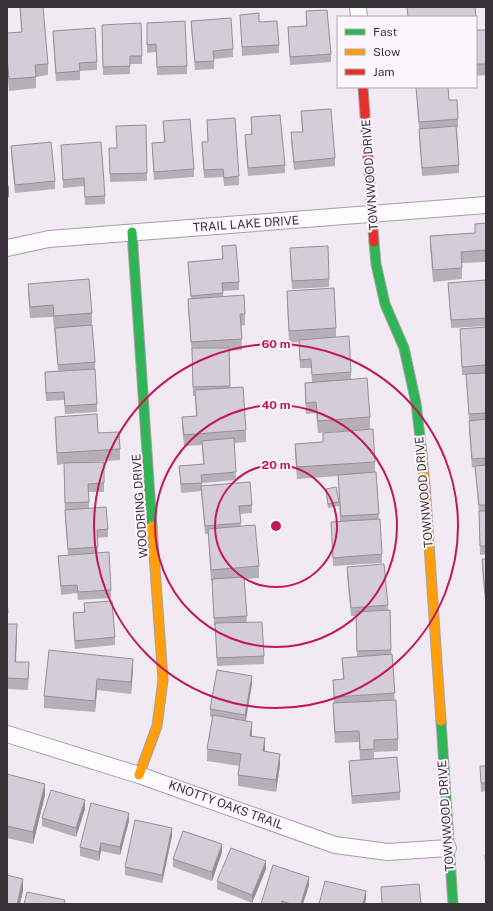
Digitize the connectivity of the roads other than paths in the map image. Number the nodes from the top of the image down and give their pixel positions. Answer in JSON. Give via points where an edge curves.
{"nodes":[{"id":1,"x":364,"y":88,"type":"edge"},
{"id":2,"x":486,"y":205,"type":"edge"},
{"id":3,"x":372,"y":214,"type":"junction"},
{"id":4,"x":132,"y":232,"type":"junction"},
{"id":5,"x":7,"y":248,"type":"edge"},
{"id":6,"x":7,"y":734,"type":"edge"},
{"id":7,"x":140,"y":774,"type":"junction"},
{"id":8,"x":448,"y":848,"type":"junction"},
{"id":9,"x":453,"y":904,"type":"edge"}],
"edges":[{"from":1,"to":3,"type":"street","name":"TOWNWOOD DRIVE"},
{"from":2,"to":3,"type":"street","name":"TRAIL LAKE DRIVE"},
{"from":3,"to":4,"type":"street","name":"TRAIL LAKE DRIVE"},
{"from":3,"to":8,"type":"street","name":"TOWNWOOD DRIVE","via":[[376,264],[385,304],[404,348],[416,403],[425,485]]},
{"from":4,"to":5,"type":"street","name":"TRAIL LAKE DRIVE","via":[[49,239]]},
{"from":4,"to":7,"type":"street","name":"WOODRING DRIVE","via":[[163,680],[158,726]]},
{"from":6,"to":7,"type":"street","name":"KNOTTY OAKS TRAIL"},
{"from":7,"to":8,"type":"street","name":"KNOTTY OAKS TRAIL","via":[[335,845],[388,852]]},
{"from":8,"to":9,"type":"street","name":"TOWNWOOD DRIVE"}]}
